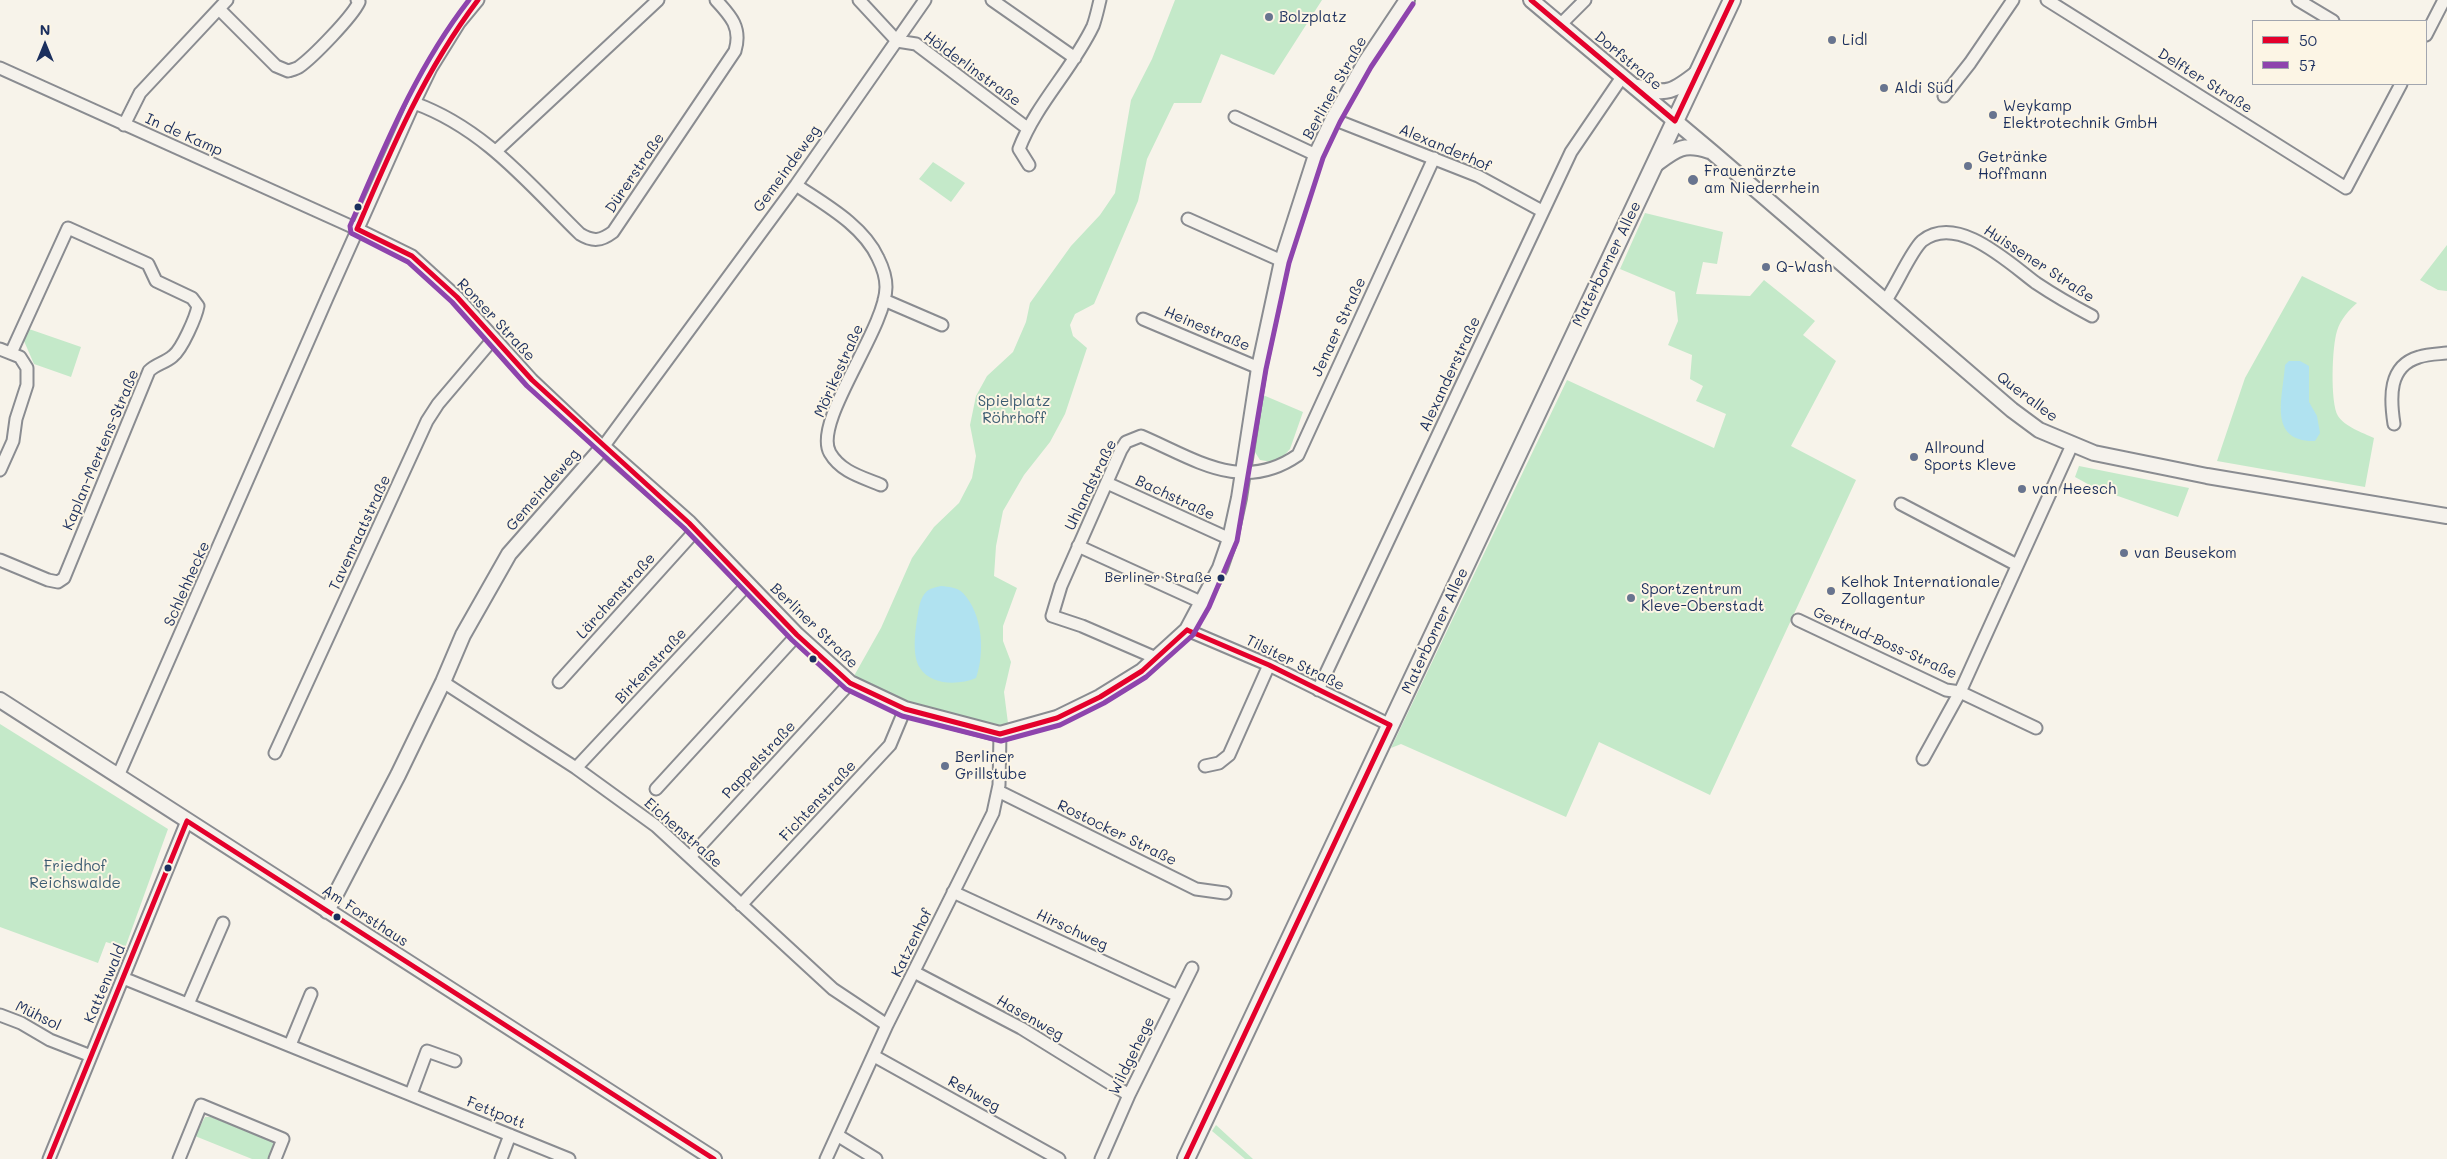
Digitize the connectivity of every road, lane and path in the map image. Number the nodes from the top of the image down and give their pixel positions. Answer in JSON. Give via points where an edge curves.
{"nodes":[{"id":1,"x":227,"y":0,"type":"edge"},
{"id":2,"x":357,"y":0,"type":"edge"},
{"id":3,"x":478,"y":0,"type":"edge"},
{"id":4,"x":658,"y":0,"type":"edge"},
{"id":5,"x":716,"y":0,"type":"edge"},
{"id":6,"x":859,"y":0,"type":"edge"},
{"id":7,"x":925,"y":0,"type":"edge"},
{"id":8,"x":992,"y":0,"type":"edge"},
{"id":9,"x":1100,"y":0,"type":"edge"},
{"id":10,"x":1407,"y":0,"type":"edge"},
{"id":11,"x":1531,"y":0,"type":"edge"},
{"id":12,"x":1585,"y":0,"type":"edge"},
{"id":13,"x":1732,"y":0,"type":"edge"},
{"id":14,"x":2013,"y":0,"type":"edge"},
{"id":15,"x":2047,"y":0,"type":"edge"},
{"id":16,"x":2298,"y":0,"type":"edge"},
{"id":17,"x":2444,"y":0,"type":"edge"},
{"id":18,"x":2062,"y":4,"type":"edge"},
{"id":19,"x":219,"y":9,"type":"junction"},
{"id":20,"x":2331,"y":20,"type":"edge"},
{"id":21,"x":1560,"y":25,"type":"junction"},
{"id":22,"x":2427,"y":34,"type":"edge"},
{"id":23,"x":897,"y":41,"type":"junction"},
{"id":24,"x":1075,"y":58,"type":"junction"},
{"id":25,"x":0,"y":68,"type":"edge"},
{"id":26,"x":1699,"y":71,"type":"junction"},
{"id":27,"x":1627,"y":81,"type":"junction"},
{"id":28,"x":2400,"y":85,"type":"edge"},
{"id":29,"x":1944,"y":96,"type":"dead end"},
{"id":30,"x":414,"y":103,"type":"junction"},
{"id":31,"x":1234,"y":117,"type":"dead end"},
{"id":32,"x":1333,"y":118,"type":"junction"},
{"id":33,"x":1675,"y":121,"type":"junction"},
{"id":34,"x":124,"y":125,"type":"junction"},
{"id":35,"x":1027,"y":128,"type":"junction"},
{"id":36,"x":496,"y":151,"type":"junction"},
{"id":37,"x":1712,"y":152,"type":"junction"},
{"id":38,"x":1316,"y":155,"type":"junction"},
{"id":39,"x":1434,"y":158,"type":"junction"},
{"id":40,"x":1029,"y":165,"type":"dead end"},
{"id":41,"x":1655,"y":165,"type":"junction"},
{"id":42,"x":796,"y":185,"type":"junction"},
{"id":43,"x":1542,"y":211,"type":"junction"},
{"id":44,"x":1188,"y":219,"type":"dead end"},
{"id":45,"x":357,"y":229,"type":"junction"},
{"id":46,"x":1282,"y":261,"type":"junction"},
{"id":47,"x":884,"y":300,"type":"junction"},
{"id":48,"x":1886,"y":300,"type":"junction"},
{"id":49,"x":2092,"y":316,"type":"dead end"},
{"id":50,"x":1143,"y":318,"type":"dead end"},
{"id":51,"x":942,"y":325,"type":"dead end"},
{"id":52,"x":494,"y":338,"type":"junction"},
{"id":53,"x":5,"y":351,"type":"edge"},
{"id":54,"x":2447,"y":353,"type":"edge"},
{"id":55,"x":1259,"y":368,"type":"junction"},
{"id":56,"x":2394,"y":424,"type":"dead end"},
{"id":57,"x":2072,"y":445,"type":"junction"},
{"id":58,"x":603,"y":447,"type":"junction"},
{"id":59,"x":0,"y":470,"type":"edge"},
{"id":60,"x":1243,"y":474,"type":"junction"},
{"id":61,"x":1107,"y":483,"type":"junction"},
{"id":62,"x":881,"y":485,"type":"dead end"},
{"id":63,"x":1901,"y":504,"type":"dead end"},
{"id":64,"x":2447,"y":516,"type":"edge"},
{"id":65,"x":696,"y":530,"type":"junction"},
{"id":66,"x":1230,"y":540,"type":"junction"},
{"id":67,"x":1078,"y":546,"type":"junction"},
{"id":68,"x":0,"y":560,"type":"edge"},
{"id":69,"x":2017,"y":564,"type":"junction"},
{"id":70,"x":748,"y":584,"type":"junction"},
{"id":71,"x":1202,"y":603,"type":"junction"},
{"id":72,"x":1798,"y":620,"type":"dead end"},
{"id":73,"x":1187,"y":630,"type":"junction"},
{"id":74,"x":797,"y":636,"type":"junction"},
{"id":75,"x":1156,"y":658,"type":"junction"},
{"id":76,"x":1269,"y":665,"type":"junction"},
{"id":77,"x":444,"y":682,"type":"junction"},
{"id":78,"x":558,"y":682,"type":"dead end"},
{"id":79,"x":850,"y":683,"type":"junction"},
{"id":80,"x":1318,"y":690,"type":"junction"},
{"id":81,"x":1960,"y":692,"type":"junction"},
{"id":82,"x":0,"y":700,"type":"edge"},
{"id":83,"x":905,"y":709,"type":"junction"},
{"id":84,"x":1390,"y":725,"type":"junction"},
{"id":85,"x":2036,"y":728,"type":"dead end"},
{"id":86,"x":1000,"y":734,"type":"junction"},
{"id":87,"x":275,"y":753,"type":"dead end"},
{"id":88,"x":1923,"y":759,"type":"dead end"},
{"id":89,"x":1205,"y":766,"type":"dead end"},
{"id":90,"x":576,"y":768,"type":"junction"},
{"id":91,"x":118,"y":776,"type":"junction"},
{"id":92,"x":656,"y":789,"type":"dead end"},
{"id":93,"x":998,"y":791,"type":"junction"},
{"id":94,"x":188,"y":821,"type":"junction"},
{"id":95,"x":690,"y":857,"type":"junction"},
{"id":96,"x":953,"y":892,"type":"junction"},
{"id":97,"x":1226,"y":893,"type":"dead end"},
{"id":98,"x":741,"y":905,"type":"junction"},
{"id":99,"x":327,"y":911,"type":"junction"},
{"id":100,"x":223,"y":923,"type":"dead end"},
{"id":101,"x":1192,"y":968,"type":"dead end"},
{"id":102,"x":914,"y":972,"type":"junction"},
{"id":103,"x":123,"y":978,"type":"junction"},
{"id":104,"x":311,"y":994,"type":"dead end"},
{"id":105,"x":1178,"y":996,"type":"junction"},
{"id":106,"x":188,"y":1004,"type":"junction"},
{"id":107,"x":0,"y":1015,"type":"edge"},
{"id":108,"x":888,"y":1025,"type":"junction"},
{"id":109,"x":290,"y":1045,"type":"junction"},
{"id":110,"x":91,"y":1056,"type":"junction"},
{"id":111,"x":874,"y":1056,"type":"junction"},
{"id":112,"x":455,"y":1061,"type":"dead end"},
{"id":113,"x":411,"y":1094,"type":"junction"},
{"id":114,"x":1129,"y":1095,"type":"junction"},
{"id":115,"x":510,"y":1135,"type":"junction"},
{"id":116,"x":837,"y":1135,"type":"junction"},
{"id":117,"x":709,"y":1158,"type":"edge"},
{"id":118,"x":49,"y":1159,"type":"edge"},
{"id":119,"x":179,"y":1159,"type":"edge"},
{"id":120,"x":275,"y":1159,"type":"edge"},
{"id":121,"x":500,"y":1159,"type":"edge"},
{"id":122,"x":569,"y":1159,"type":"edge"},
{"id":123,"x":826,"y":1159,"type":"edge"},
{"id":124,"x":876,"y":1159,"type":"edge"},
{"id":125,"x":1059,"y":1159,"type":"edge"},
{"id":126,"x":1101,"y":1159,"type":"edge"},
{"id":127,"x":1186,"y":1159,"type":"edge"}],
"edges":[{"from":1,"to":19,"type":"street"},
{"from":2,"to":19,"type":"street","via":[[357,6],[339,27],[298,68],[288,71],[276,66]]},
{"from":3,"to":30,"type":"street","name":"Schlehhecke","via":[[459,23],[431,68]]},
{"from":4,"to":36,"type":"street"},
{"from":5,"to":36,"type":"street","name":"Dürerstraße","via":[[736,25],[735,51],[613,232],[605,238],[595,241],[580,234]]},
{"from":6,"to":23,"type":"street"},
{"from":7,"to":23,"type":"street","name":"Gemeindeweg"},
{"from":8,"to":24,"type":"street"},
{"from":9,"to":24,"type":"street","name":"Hölderlinstraße","via":[[1094,24]]},
{"from":10,"to":32,"type":"street","name":"Berliner Straße","via":[[1364,63]]},
{"from":11,"to":21,"type":"street","name":"Dorfstraße"},
{"from":12,"to":21,"type":"street"},
{"from":13,"to":26,"type":"main road","name":"Materborner Allee"},
{"from":14,"to":29,"type":"street"},
{"from":15,"to":18,"type":"street","name":"Delfter Straße"},
{"from":16,"to":20,"type":"street"},
{"from":17,"to":22,"type":"street"},
{"from":18,"to":28,"type":"street","name":"Delfter Straße","via":[[2346,188]]},
{"from":19,"to":34,"type":"street","via":[[140,93]]},
{"from":21,"to":27,"type":"street","name":"Dorfstraße"},
{"from":23,"to":35,"type":"street","name":"Hölderlinstraße","via":[[916,44]]},
{"from":23,"to":42,"type":"street","name":"Gemeindeweg"},
{"from":24,"to":35,"type":"street","name":"Hölderlinstraße"},
{"from":25,"to":34,"type":"street","name":"In de Kamp"},
{"from":26,"to":27,"type":"street","via":[[1666,93],[1656,93]]},
{"from":26,"to":33,"type":"main road","name":"Materborner Allee"},
{"from":27,"to":33,"type":"street","name":"Dorfstraße"},
{"from":27,"to":43,"type":"street","name":"Alexanderstraße","via":[[1571,152]]},
{"from":30,"to":36,"type":"street","name":"Dürerstraße","via":[[466,127]]},
{"from":30,"to":45,"type":"street","name":"Schlehhecke"},
{"from":31,"to":38,"type":"street"},
{"from":32,"to":38,"type":"street","name":"Berliner Straße"},
{"from":32,"to":39,"type":"street","name":"Alexanderhof"},
{"from":33,"to":37,"type":"street","name":"Querallee"},
{"from":33,"to":41,"type":"main road","name":"Materborner Allee"},
{"from":34,"to":45,"type":"street","name":"In de Kamp"},
{"from":35,"to":40,"type":"street","name":"Hölderlinstraße","via":[[1019,149]]},
{"from":37,"to":41,"type":"street","via":[[1686,147]]},
{"from":37,"to":48,"type":"street","name":"Querallee"},
{"from":38,"to":46,"type":"street","name":"Berliner Straße"},
{"from":39,"to":43,"type":"street","name":"Alexanderhof","via":[[1478,176]]},
{"from":39,"to":60,"type":"street","name":"Jenaer Straße","via":[[1298,455],[1280,467]]},
{"from":41,"to":84,"type":"main road","name":"Materborner Allee"},
{"from":42,"to":47,"type":"street","name":"Mörikestraße","via":[[839,215],[869,244],[884,277]]},
{"from":42,"to":58,"type":"street","name":"Gemeindeweg"},
{"from":43,"to":80,"type":"street","name":"Alexanderstraße"},
{"from":44,"to":46,"type":"street"},
{"from":45,"to":52,"type":"street","name":"Ronser Straße","via":[[412,256],[457,297]]},
{"from":45,"to":91,"type":"street","name":"Schlehhecke"},
{"from":46,"to":55,"type":"street","name":"Berliner Straße"},
{"from":47,"to":51,"type":"street"},
{"from":47,"to":62,"type":"street","name":"Mörikestraße","via":[[879,318],[831,419],[828,439],[829,452],[838,463],[850,473]]},
{"from":48,"to":49,"type":"street","name":"Huissener Straße","via":[[1920,243],[1944,231],[1974,240],[2060,299]]},
{"from":48,"to":57,"type":"street","name":"Querallee","via":[[2026,420],[2039,430]]},
{"from":50,"to":55,"type":"street","name":"Heinestraße"},
{"from":52,"to":58,"type":"street","name":"Ronser Straße","via":[[532,380]]},
{"from":52,"to":87,"type":"street","name":"Tavenraatstraße","via":[[438,404],[428,421]]},
{"from":53,"to":59,"type":"street","name":"Kaplan-Mertens-Straße","via":[[20,357],[27,368],[27,385],[13,440]]},
{"from":53,"to":68,"type":"street","name":"Kaplan-Mertens-Straße","via":[[68,228],[148,264],[156,281],[192,298],[198,306],[178,351],[149,371],[64,578],[58,582],[48,580]]},
{"from":54,"to":56,"type":"street","via":[[2418,357],[2403,366],[2393,380],[2390,400]]},
{"from":55,"to":60,"type":"street","name":"Berliner Straße"},
{"from":57,"to":64,"type":"street","name":"Querallee","via":[[2094,453],[2207,476]]},
{"from":57,"to":69,"type":"street","name":"Gertrud-Boss-Straße"},
{"from":58,"to":65,"type":"street","name":"Berliner Straße"},
{"from":58,"to":77,"type":"street","name":"Gemeindeweg","via":[[509,554],[463,635]]},
{"from":60,"to":61,"type":"street","name":"Uhlandstraße","via":[[1218,469],[1141,436],[1126,442]]},
{"from":60,"to":66,"type":"street","name":"Berliner Straße"},
{"from":61,"to":66,"type":"street","name":"Bachstraße"},
{"from":61,"to":67,"type":"street","name":"Uhlandstraße"},
{"from":63,"to":69,"type":"street"},
{"from":65,"to":70,"type":"street","name":"Berliner Straße"},
{"from":65,"to":78,"type":"street","name":"Lärchenstraße"},
{"from":66,"to":71,"type":"street","name":"Berliner Straße"},
{"from":67,"to":71,"type":"street"},
{"from":67,"to":75,"type":"street","name":"Uhlandstraße","via":[[1052,616]]},
{"from":69,"to":81,"type":"street","name":"Gertrud-Boss-Straße"},
{"from":70,"to":74,"type":"street","name":"Berliner Straße"},
{"from":70,"to":90,"type":"street","name":"Birkenstraße"},
{"from":71,"to":73,"type":"street","name":"Berliner Straße"},
{"from":72,"to":81,"type":"street","name":"Gertrud-Boss-Straße","via":[[1946,690]]},
{"from":73,"to":75,"type":"street","name":"Berliner Straße"},
{"from":73,"to":76,"type":"street","name":"Tilsiter Straße"},
{"from":74,"to":79,"type":"street","name":"Berliner Straße"},
{"from":74,"to":92,"type":"street"},
{"from":75,"to":86,"type":"street","name":"Berliner Straße","via":[[1142,671],[1093,701],[1057,718]]},
{"from":76,"to":80,"type":"street","name":"Tilsiter Straße"},
{"from":76,"to":89,"type":"street","via":[[1228,755],[1219,763]]},
{"from":77,"to":90,"type":"street","name":"Eichenstraße"},
{"from":77,"to":99,"type":"street","name":"Gemeindeweg"},
{"from":79,"to":83,"type":"street","name":"Berliner Straße"},
{"from":79,"to":95,"type":"street","name":"Pappelstraße"},
{"from":80,"to":84,"type":"street","name":"Tilsiter Straße"},
{"from":81,"to":85,"type":"street","name":"Gertrud-Boss-Straße"},
{"from":81,"to":88,"type":"street","name":"Gertrud-Boss-Straße"},
{"from":82,"to":91,"type":"street","name":"Am Forsthaus"},
{"from":83,"to":86,"type":"street","name":"Berliner Straße"},
{"from":83,"to":98,"type":"street","name":"Fichtenstraße","via":[[890,745]]},
{"from":84,"to":127,"type":"main road","name":"Materborner Allee"},
{"from":86,"to":93,"type":"street","name":"Katzenhof"},
{"from":90,"to":95,"type":"street","name":"Eichenstraße","via":[[656,826]]},
{"from":91,"to":94,"type":"street","name":"Am Forsthaus"},
{"from":93,"to":96,"type":"street","name":"Katzenhof","via":[[993,813]]},
{"from":93,"to":97,"type":"street","name":"Rostocker Straße","via":[[1196,889]]},
{"from":94,"to":99,"type":"street","name":"Am Forsthaus"},
{"from":94,"to":103,"type":"street","name":"Kattenwald"},
{"from":95,"to":98,"type":"street","name":"Eichenstraße"},
{"from":96,"to":102,"type":"street","name":"Katzenhof"},
{"from":96,"to":105,"type":"street","name":"Hirschweg"},
{"from":98,"to":108,"type":"street","name":"Eichenstraße","via":[[833,989]]},
{"from":99,"to":117,"type":"street","name":"Am Forsthaus"},
{"from":100,"to":106,"type":"street"},
{"from":101,"to":105,"type":"street","name":"Wildgehege"},
{"from":102,"to":108,"type":"street","name":"Katzenhof"},
{"from":102,"to":114,"type":"street","name":"Hasenweg","via":[[1021,1028]]},
{"from":103,"to":106,"type":"street","name":"Fettpott"},
{"from":103,"to":110,"type":"street","name":"Kattenwald"},
{"from":104,"to":109,"type":"street"},
{"from":105,"to":114,"type":"street","name":"Wildgehege"},
{"from":106,"to":109,"type":"street","name":"Fettpott"},
{"from":107,"to":110,"type":"street","name":"Mühsol"},
{"from":108,"to":111,"type":"street","name":"Katzenhof"},
{"from":109,"to":113,"type":"street","name":"Fettpott"},
{"from":110,"to":118,"type":"street","name":"Kattenwald"},
{"from":111,"to":116,"type":"street","name":"Katzenhof"},
{"from":111,"to":125,"type":"street","name":"Rehweg"},
{"from":112,"to":113,"type":"street","via":[[422,1048]]},
{"from":113,"to":115,"type":"street","name":"Fettpott"},
{"from":114,"to":126,"type":"street","name":"Wildgehege"},
{"from":115,"to":121,"type":"street"},
{"from":115,"to":122,"type":"street","name":"Fettpott"},
{"from":116,"to":123,"type":"street","name":"Katzenhof"},
{"from":116,"to":124,"type":"street"},
{"from":119,"to":120,"type":"street","via":[[201,1105],[283,1139]]}]}
